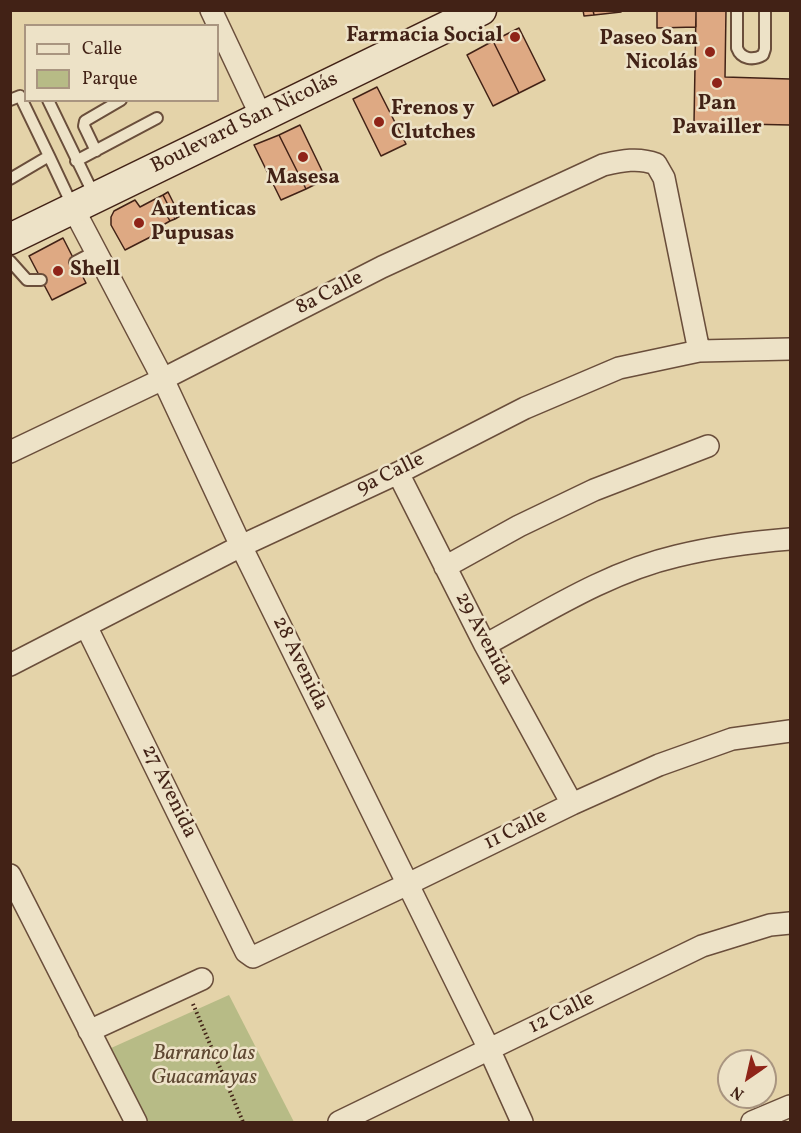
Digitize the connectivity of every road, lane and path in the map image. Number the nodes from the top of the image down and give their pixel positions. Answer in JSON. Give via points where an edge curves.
{"nodes":[{"id":1,"x":211,"y":10,"type":"edge"},
{"id":2,"x":481,"y":10,"type":"edge"},
{"id":3,"x":737,"y":10,"type":"edge"},
{"id":4,"x":765,"y":10,"type":"edge"},
{"id":5,"x":218,"y":24,"type":"edge"},
{"id":6,"x":219,"y":27,"type":"edge"},
{"id":7,"x":10,"y":100,"type":"edge"},
{"id":8,"x":49,"y":102,"type":"edge"},
{"id":9,"x":118,"y":102,"type":"edge"},
{"id":10,"x":261,"y":116,"type":"junction"},
{"id":11,"x":157,"y":118,"type":"dead end"},
{"id":12,"x":96,"y":151,"type":"junction"},
{"id":13,"x":49,"y":156,"type":"junction"},
{"id":14,"x":76,"y":161,"type":"junction"},
{"id":15,"x":10,"y":179,"type":"edge"},
{"id":16,"x":84,"y":203,"type":"junction"},
{"id":17,"x":10,"y":239,"type":"edge"},
{"id":18,"x":96,"y":251,"type":"junction"},
{"id":19,"x":10,"y":261,"type":"edge"},
{"id":20,"x":75,"y":262,"type":"dead end"},
{"id":21,"x":41,"y":280,"type":"dead end"},
{"id":22,"x":790,"y":349,"type":"edge"},
{"id":23,"x":699,"y":351,"type":"junction"},
{"id":24,"x":163,"y":379,"type":"junction"},
{"id":25,"x":708,"y":446,"type":"dead end"},
{"id":26,"x":10,"y":452,"type":"edge"},
{"id":27,"x":398,"y":473,"type":"junction"},
{"id":28,"x":790,"y":539,"type":"edge"},
{"id":29,"x":241,"y":546,"type":"junction"},
{"id":30,"x":445,"y":567,"type":"junction"},
{"id":31,"x":86,"y":626,"type":"junction"},
{"id":32,"x":485,"y":645,"type":"junction"},
{"id":33,"x":10,"y":664,"type":"edge"},
{"id":34,"x":790,"y":731,"type":"edge"},
{"id":35,"x":572,"y":804,"type":"junction"},
{"id":36,"x":10,"y":875,"type":"edge"},
{"id":37,"x":408,"y":884,"type":"junction"},
{"id":38,"x":790,"y":923,"type":"edge"},
{"id":39,"x":251,"y":956,"type":"joint"},
{"id":40,"x":194,"y":983,"type":"joint"},
{"id":41,"x":89,"y":1031,"type":"junction"},
{"id":42,"x":489,"y":1049,"type":"junction"},
{"id":43,"x":790,"y":1106,"type":"edge"},
{"id":44,"x":135,"y":1122,"type":"edge"},
{"id":45,"x":243,"y":1122,"type":"edge"},
{"id":46,"x":339,"y":1122,"type":"edge"},
{"id":47,"x":522,"y":1122,"type":"edge"},
{"id":48,"x":752,"y":1122,"type":"edge"}],
"edges":[{"from":1,"to":5,"type":"street"},
{"from":2,"to":10,"type":"main road","name":"Boulevard San Nicolás"},
{"from":3,"to":4,"type":"lane","via":[[737,48],[745,58],[753,59],[765,49]]},
{"from":6,"to":10,"type":"street"},
{"from":7,"to":13,"type":"lane","via":[[20,96]]},
{"from":8,"to":14,"type":"lane"},
{"from":9,"to":12,"type":"lane","via":[[85,121]]},
{"from":10,"to":16,"type":"main road","name":"Boulevard San Nicolás"},
{"from":11,"to":12,"type":"lane"},
{"from":12,"to":14,"type":"lane"},
{"from":13,"to":15,"type":"lane"},
{"from":13,"to":16,"type":"lane"},
{"from":14,"to":16,"type":"lane"},
{"from":16,"to":17,"type":"main road","name":"Boulevard San Nicolás"},
{"from":16,"to":18,"type":"street","name":"28 Avenida"},
{"from":18,"to":20,"type":"lane"},
{"from":18,"to":24,"type":"street","name":"28 Avenida"},
{"from":19,"to":21,"type":"lane","via":[[27,280]]},
{"from":22,"to":23,"type":"street","name":"9a Calle"},
{"from":23,"to":24,"type":"street","name":"8a Calle","via":[[666,186],[656,164],[640,159],[603,165],[382,267]]},
{"from":23,"to":27,"type":"street","name":"9a Calle","via":[[619,368],[525,408]]},
{"from":24,"to":26,"type":"street","name":"8a Calle"},
{"from":24,"to":29,"type":"street","name":"28 Avenida"},
{"from":25,"to":30,"type":"street","via":[[594,490]]},
{"from":27,"to":29,"type":"street","name":"9a Calle"},
{"from":27,"to":30,"type":"street","name":"29 Avenida"},
{"from":28,"to":32,"type":"street","via":[[675,556],[617,576]]},
{"from":29,"to":31,"type":"street","name":"9a Calle"},
{"from":29,"to":37,"type":"street","name":"28 Avenida"},
{"from":30,"to":32,"type":"street","name":"29 Avenida"},
{"from":31,"to":33,"type":"street","name":"9a Calle"},
{"from":31,"to":39,"type":"street","name":"27 Avenida"},
{"from":32,"to":35,"type":"street","name":"29 Avenida"},
{"from":34,"to":35,"type":"street","name":"11 Calle","via":[[732,739],[659,765]]},
{"from":35,"to":37,"type":"street","name":"11 Calle"},
{"from":36,"to":41,"type":"street"},
{"from":37,"to":39,"type":"street","name":"11 Calle"},
{"from":37,"to":42,"type":"street","name":"28 Avenida"},
{"from":38,"to":42,"type":"street","name":"12 Calle","via":[[770,925],[702,946]]},
{"from":40,"to":41,"type":"street"},
{"from":40,"to":45,"type":"path"},
{"from":41,"to":44,"type":"street"},
{"from":42,"to":46,"type":"street","name":"12 Calle"},
{"from":42,"to":47,"type":"street","name":"28 Avenida"},
{"from":43,"to":48,"type":"street"}]}
